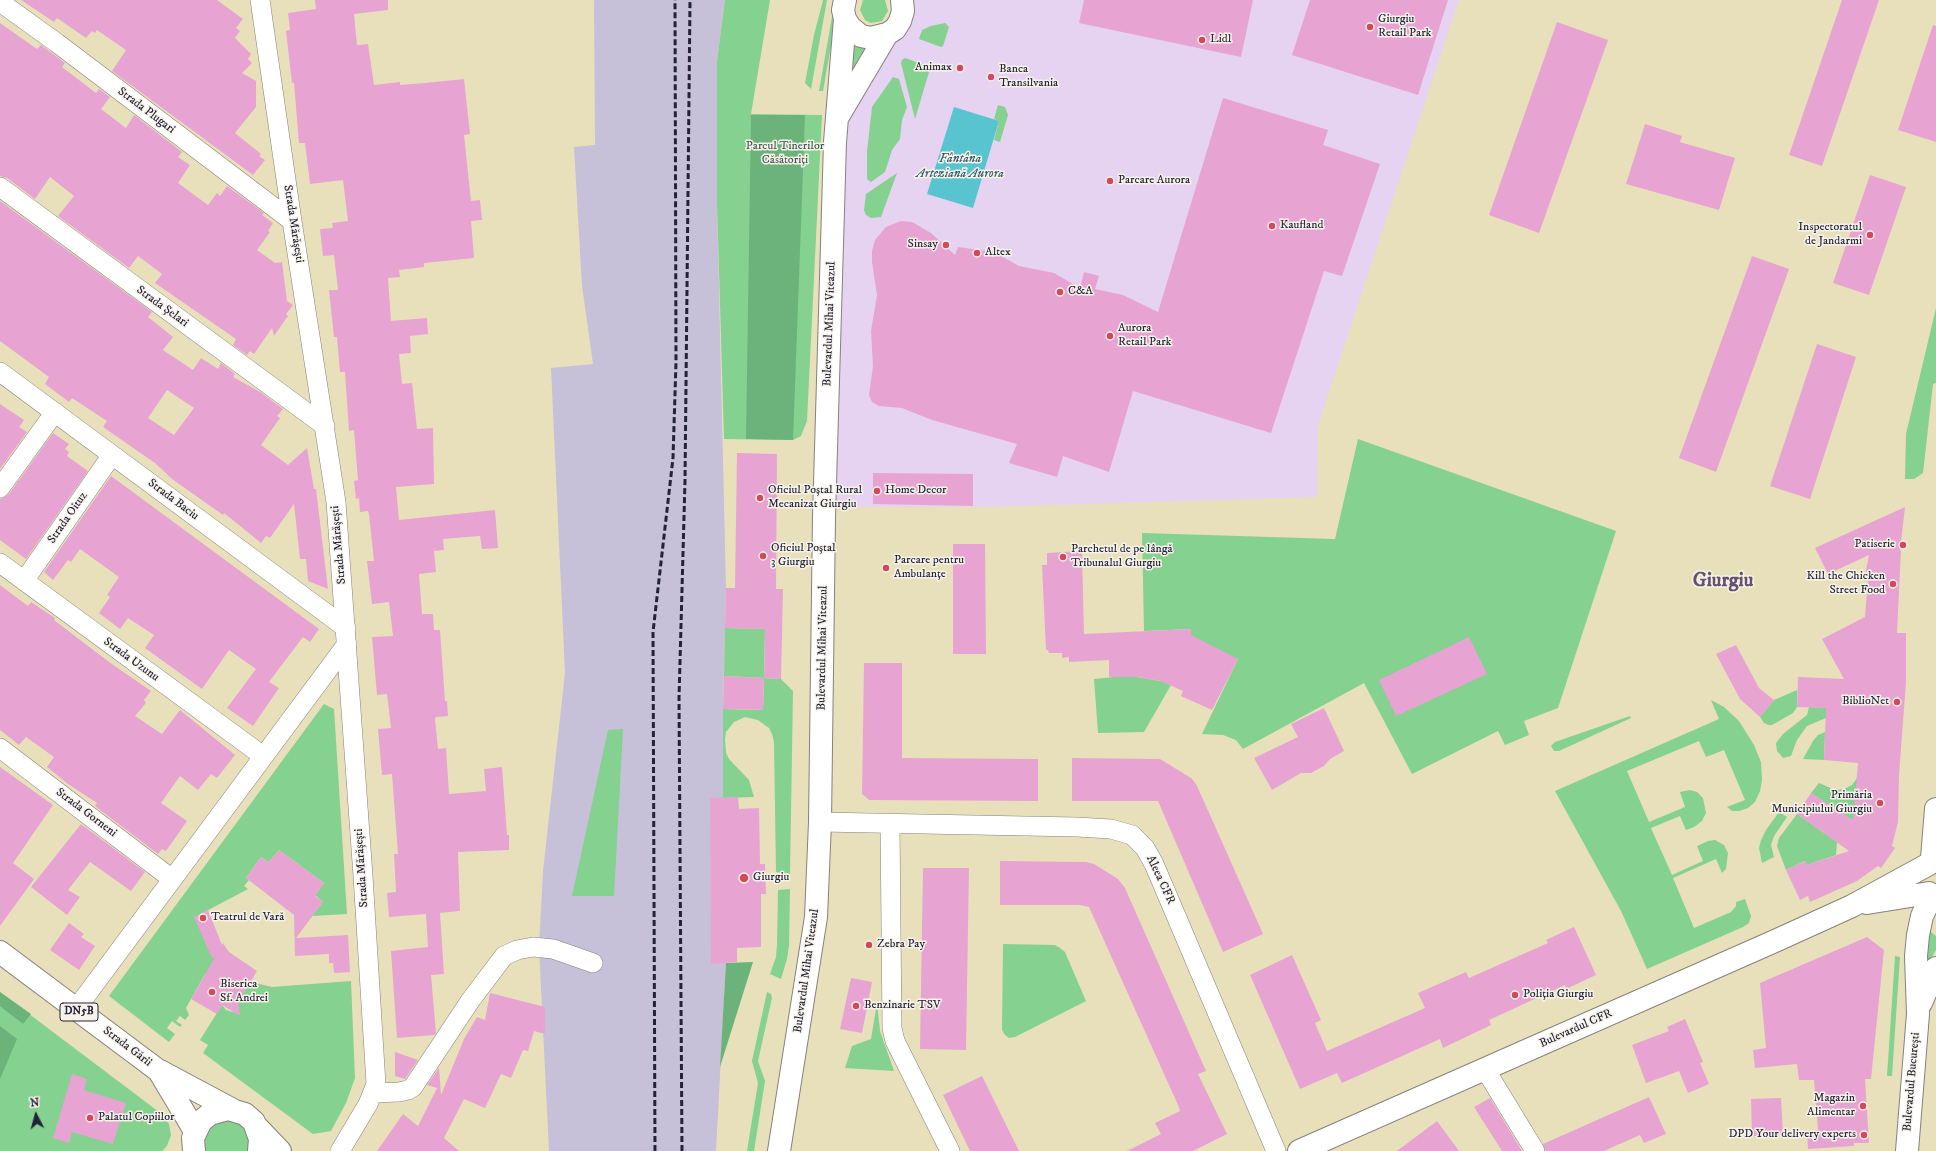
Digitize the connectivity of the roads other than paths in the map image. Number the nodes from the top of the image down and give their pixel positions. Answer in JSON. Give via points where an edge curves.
{"nodes":[{"id":1,"x":902,"y":0,"type":"edge"},
{"id":2,"x":0,"y":2,"type":"edge"},
{"id":3,"x":257,"y":3,"type":"edge"},
{"id":4,"x":845,"y":9,"type":"edge"},
{"id":5,"x":887,"y":34,"type":"junction"},
{"id":6,"x":837,"y":118,"type":"junction"},
{"id":7,"x":0,"y":187,"type":"edge"},
{"id":8,"x":292,"y":221,"type":"junction"},
{"id":9,"x":0,"y":372,"type":"edge"},
{"id":10,"x":55,"y":412,"type":"junction"},
{"id":11,"x":325,"y":426,"type":"junction"},
{"id":12,"x":112,"y":455,"type":"junction"},
{"id":13,"x":0,"y":488,"type":"edge"},
{"id":14,"x":0,"y":563,"type":"edge"},
{"id":15,"x":24,"y":581,"type":"junction"},
{"id":16,"x":346,"y":636,"type":"junction"},
{"id":17,"x":0,"y":748,"type":"edge"},
{"id":18,"x":263,"y":756,"type":"junction"},
{"id":19,"x":1936,"y":809,"type":"edge"},
{"id":20,"x":820,"y":822,"type":"junction"},
{"id":21,"x":890,"y":824,"type":"junction"},
{"id":22,"x":1932,"y":857,"type":"edge"},
{"id":23,"x":172,"y":879,"type":"junction"},
{"id":24,"x":1932,"y":900,"type":"edge"},
{"id":25,"x":1852,"y":906,"type":"junction"},
{"id":26,"x":0,"y":952,"type":"edge"},
{"id":27,"x":592,"y":962,"type":"dead end"},
{"id":28,"x":1936,"y":968,"type":"edge"},
{"id":29,"x":76,"y":1009,"type":"junction"},
{"id":30,"x":1918,"y":1014,"type":"junction"},
{"id":31,"x":1485,"y":1069,"type":"junction"},
{"id":32,"x":159,"y":1071,"type":"junction"},
{"id":33,"x":374,"y":1093,"type":"junction"},
{"id":34,"x":233,"y":1110,"type":"junction"},
{"id":35,"x":257,"y":1127,"type":"junction"},
{"id":36,"x":192,"y":1144,"type":"edge"},
{"id":37,"x":259,"y":1151,"type":"edge"},
{"id":38,"x":280,"y":1151,"type":"edge"},
{"id":39,"x":340,"y":1151,"type":"edge"},
{"id":40,"x":779,"y":1151,"type":"edge"},
{"id":41,"x":950,"y":1151,"type":"edge"},
{"id":42,"x":1276,"y":1151,"type":"edge"},
{"id":43,"x":1299,"y":1151,"type":"edge"},
{"id":44,"x":1536,"y":1151,"type":"edge"},
{"id":45,"x":1906,"y":1151,"type":"edge"}],
"edges":[{"from":1,"to":5,"type":"main road","name":"Bulevardul Mihai Viteazul","via":[[903,11],[900,21],[895,29]]},
{"from":2,"to":8,"type":"street","name":"Strada Plugari"},
{"from":3,"to":8,"type":"street","name":"Strada Mărășești"},
{"from":4,"to":5,"type":"main road","via":[[850,28],[861,36],[871,38]]},
{"from":4,"to":6,"type":"main road","name":"Bulevardul Mihai Viteazul"},
{"from":5,"to":6,"type":"main road","name":"Bulevardul Mihai Viteazul"},
{"from":6,"to":20,"type":"main road","name":"Bulevardul Mihai Viteazul","via":[[824,517]]},
{"from":7,"to":11,"type":"street","name":"Strada Șelari"},
{"from":8,"to":11,"type":"street","name":"Strada Mărășești"},
{"from":9,"to":10,"type":"street","name":"Strada Baciu"},
{"from":10,"to":12,"type":"street","name":"Strada Baciu"},
{"from":10,"to":13,"type":"street"},
{"from":11,"to":16,"type":"street","name":"Strada Mărășești","via":[[336,502]]},
{"from":12,"to":15,"type":"street","name":"Strada Oituz"},
{"from":12,"to":16,"type":"street","name":"Strada Baciu"},
{"from":14,"to":15,"type":"street","name":"Strada Uzunu"},
{"from":15,"to":18,"type":"street","name":"Strada Uzunu"},
{"from":16,"to":18,"type":"street"},
{"from":16,"to":33,"type":"street","name":"Strada Mărășești","via":[[376,1072]]},
{"from":17,"to":23,"type":"street","name":"Strada Gorneni"},
{"from":18,"to":23,"type":"street"},
{"from":19,"to":22,"type":"main road"},
{"from":20,"to":21,"type":"street","name":"Aleea CFR"},
{"from":20,"to":40,"type":"main road","name":"Bulevardul Mihai Viteazul","via":[[816,917]]},
{"from":21,"to":41,"type":"street","via":[[892,1028],[895,1041]]},
{"from":21,"to":42,"type":"street","name":"Aleea CFR","via":[[1084,827],[1111,829],[1132,835],[1145,848],[1154,864]]},
{"from":22,"to":24,"type":"main road","via":[[1927,875]]},
{"from":22,"to":25,"type":"main road","name":"Bulevardul CFR"},
{"from":23,"to":29,"type":"street"},
{"from":24,"to":25,"type":"main road","name":"Bulevardul CFR"},
{"from":24,"to":30,"type":"main road","name":"Bulevardul București","via":[[1922,916],[1918,935]]},
{"from":25,"to":31,"type":"main road","name":"Bulevardul CFR"},
{"from":26,"to":29,"type":"main road","name":"Strada Gării","number":"DN5B"},
{"from":27,"to":33,"type":"street","via":[[553,949],[533,947],[504,956],[470,1001],[413,1087],[399,1092]]},
{"from":28,"to":30,"type":"main road","name":"Bulevardul București","via":[[1926,988]]},
{"from":29,"to":32,"type":"main road","name":"Strada Gării","number":"DN5B"},
{"from":30,"to":45,"type":"main road","name":"Bulevardul București"},
{"from":31,"to":43,"type":"main road","name":"Bulevardul CFR"},
{"from":31,"to":44,"type":"street"},
{"from":32,"to":34,"type":"main road","number":"DN5B"},
{"from":32,"to":36,"type":"main road","name":"Strada Gării","number":"DN5B"},
{"from":33,"to":39,"type":"street","name":"Strada Mărășești","via":[[356,1128]]},
{"from":34,"to":35,"type":"main road","number":"DN5B","via":[[245,1114]]},
{"from":34,"to":36,"type":"main road","number":"DN5B","via":[[210,1114],[201,1121]]},
{"from":35,"to":37,"type":"main road"},
{"from":35,"to":38,"type":"main road","number":"DN5B"}]}
